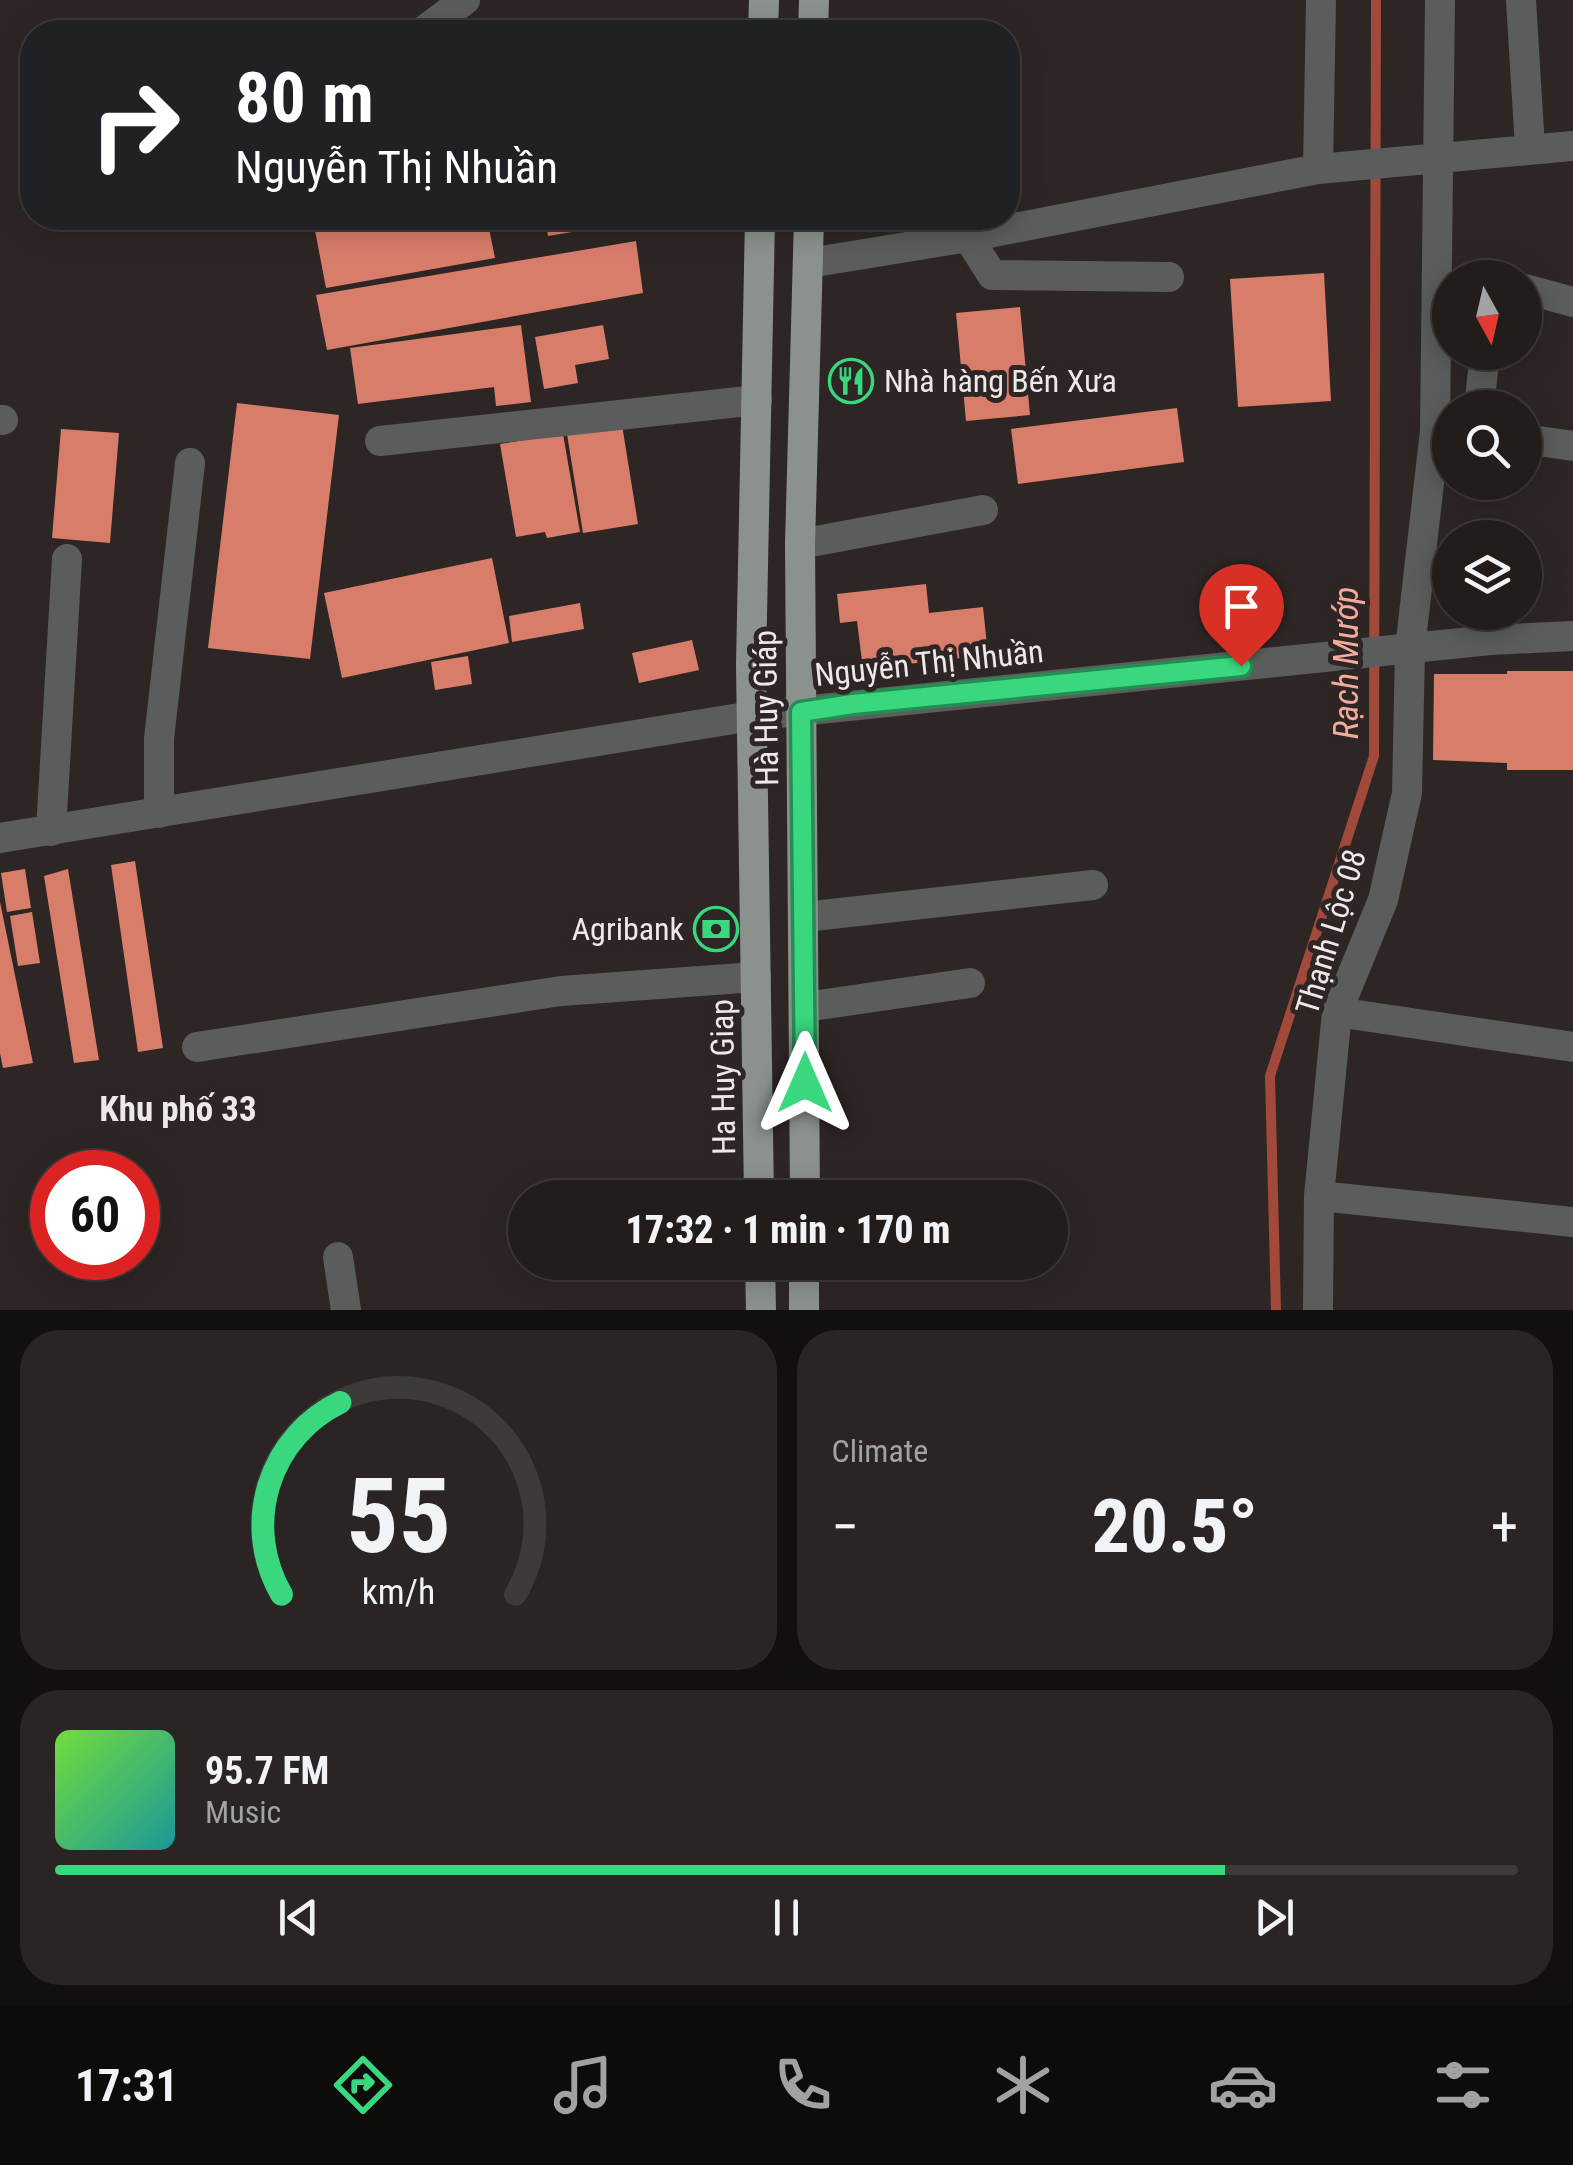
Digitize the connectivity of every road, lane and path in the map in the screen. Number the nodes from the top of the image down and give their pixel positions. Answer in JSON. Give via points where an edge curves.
{"nodes":[{"id":1,"x":465,"y":0,"type":"edge"},
{"id":2,"x":1321,"y":0,"type":"edge"},
{"id":3,"x":1440,"y":0,"type":"edge"},
{"id":4,"x":1520,"y":0,"type":"edge"},
{"id":5,"x":438,"y":20,"type":"edge"},
{"id":6,"x":1573,"y":146,"type":"edge"},
{"id":7,"x":1530,"y":148,"type":"junction"},
{"id":8,"x":1438,"y":158,"type":"junction"},
{"id":9,"x":1318,"y":169,"type":"junction"},
{"id":10,"x":1020,"y":227,"type":"edge"},
{"id":11,"x":760,"y":230,"type":"edge"},
{"id":12,"x":809,"y":230,"type":"edge"},
{"id":13,"x":1004,"y":230,"type":"edge"},
{"id":14,"x":968,"y":237,"type":"junction"},
{"id":15,"x":808,"y":263,"type":"junction"},
{"id":16,"x":1170,"y":277,"type":"dead end"},
{"id":17,"x":1542,"y":294,"type":"edge"},
{"id":18,"x":1573,"y":302,"type":"edge"},
{"id":19,"x":1441,"y":390,"type":"edge"},
{"id":20,"x":757,"y":400,"type":"junction"},
{"id":21,"x":1542,"y":441,"type":"edge"},
{"id":22,"x":380,"y":442,"type":"dead end"},
{"id":23,"x":1573,"y":446,"type":"edge"},
{"id":24,"x":190,"y":463,"type":"dead end"},
{"id":25,"x":1432,"y":499,"type":"edge"},
{"id":26,"x":984,"y":510,"type":"dead end"},
{"id":27,"x":800,"y":544,"type":"junction"},
{"id":28,"x":66,"y":559,"type":"dead end"},
{"id":29,"x":1573,"y":636,"type":"edge"},
{"id":30,"x":1410,"y":649,"type":"junction"},
{"id":31,"x":801,"y":712,"type":"junction"},
{"id":32,"x":752,"y":716,"type":"junction"},
{"id":33,"x":159,"y":813,"type":"junction"},
{"id":34,"x":51,"y":831,"type":"junction"},
{"id":35,"x":0,"y":838,"type":"edge"},
{"id":36,"x":1093,"y":885,"type":"dead end"},
{"id":37,"x":804,"y":917,"type":"junction"},
{"id":38,"x":756,"y":977,"type":"junction"},
{"id":39,"x":970,"y":982,"type":"dead end"},
{"id":40,"x":805,"y":1007,"type":"junction"},
{"id":41,"x":1337,"y":1012,"type":"junction"},
{"id":42,"x":197,"y":1047,"type":"dead end"},
{"id":43,"x":1573,"y":1047,"type":"edge"},
{"id":44,"x":759,"y":1180,"type":"edge"},
{"id":45,"x":804,"y":1180,"type":"edge"},
{"id":46,"x":1318,"y":1196,"type":"junction"},
{"id":47,"x":1573,"y":1222,"type":"edge"},
{"id":48,"x":338,"y":1257,"type":"dead end"},
{"id":49,"x":760,"y":1280,"type":"edge"},
{"id":50,"x":804,"y":1280,"type":"edge"},
{"id":51,"x":346,"y":1310,"type":"edge"},
{"id":52,"x":760,"y":1310,"type":"edge"},
{"id":53,"x":804,"y":1310,"type":"edge"},
{"id":54,"x":1318,"y":1310,"type":"edge"}],
"edges":[{"from":1,"to":5,"type":"street"},
{"from":2,"to":9,"type":"street"},
{"from":3,"to":8,"type":"street","name":"Thạnh Lộc 08"},
{"from":4,"to":7,"type":"street"},
{"from":6,"to":7,"type":"street"},
{"from":7,"to":8,"type":"street"},
{"from":8,"to":9,"type":"street"},
{"from":8,"to":19,"type":"street","name":"Thạnh Lộc 08"},
{"from":9,"to":10,"type":"street"},
{"from":11,"to":20,"type":"main road","name":"Hà Huy Giáp"},
{"from":12,"to":15,"type":"main road","name":"Hà Huy Giáp"},
{"from":13,"to":14,"type":"street"},
{"from":14,"to":15,"type":"street"},
{"from":14,"to":16,"type":"street","via":[[992,276]]},
{"from":15,"to":27,"type":"main road","name":"Hà Huy Giáp"},
{"from":17,"to":18,"type":"street"},
{"from":20,"to":22,"type":"street"},
{"from":20,"to":32,"type":"main road","name":"Hà Huy Giáp"},
{"from":21,"to":23,"type":"street"},
{"from":24,"to":33,"type":"street","via":[[159,739]]},
{"from":25,"to":30,"type":"street","name":"Thạnh Lộc 08"},
{"from":26,"to":27,"type":"street"},
{"from":27,"to":31,"type":"main road","name":"Hà Huy Giáp"},
{"from":28,"to":34,"type":"street"},
{"from":29,"to":30,"type":"street","name":"Nguyễn Thị Nhuần"},
{"from":30,"to":31,"type":"street","name":"Nguyễn Thị Nhuần"},
{"from":30,"to":41,"type":"street","name":"Thạnh Lộc 08","via":[[1408,793],[1383,900]]},
{"from":31,"to":32,"type":"street","name":"Nguyễn Thị Nhuần"},
{"from":31,"to":37,"type":"main road","name":"Hà Huy Giáp"},
{"from":32,"to":33,"type":"street","name":"Nguyễn Thị Nhuần"},
{"from":32,"to":38,"type":"main road","name":"Ha Huy Giap"},
{"from":33,"to":34,"type":"street","name":"Nguyễn Thị Nhuần"},
{"from":34,"to":35,"type":"street","name":"Nguyễn Thị Nhuần"},
{"from":36,"to":37,"type":"street"},
{"from":37,"to":40,"type":"main road","name":"Hà Huy Giáp"},
{"from":38,"to":42,"type":"street","via":[[561,990]]},
{"from":38,"to":44,"type":"main road","name":"Ha Huy Giap"},
{"from":39,"to":40,"type":"street"},
{"from":40,"to":45,"type":"main road","name":"Hà Huy Giáp"},
{"from":41,"to":43,"type":"street"},
{"from":41,"to":46,"type":"street","name":"Thạnh Lộc 08"},
{"from":46,"to":47,"type":"street"},
{"from":46,"to":54,"type":"street","name":"Thạnh Lộc 08"},
{"from":48,"to":51,"type":"street"},
{"from":49,"to":52,"type":"main road"},
{"from":50,"to":53,"type":"main road"}]}
